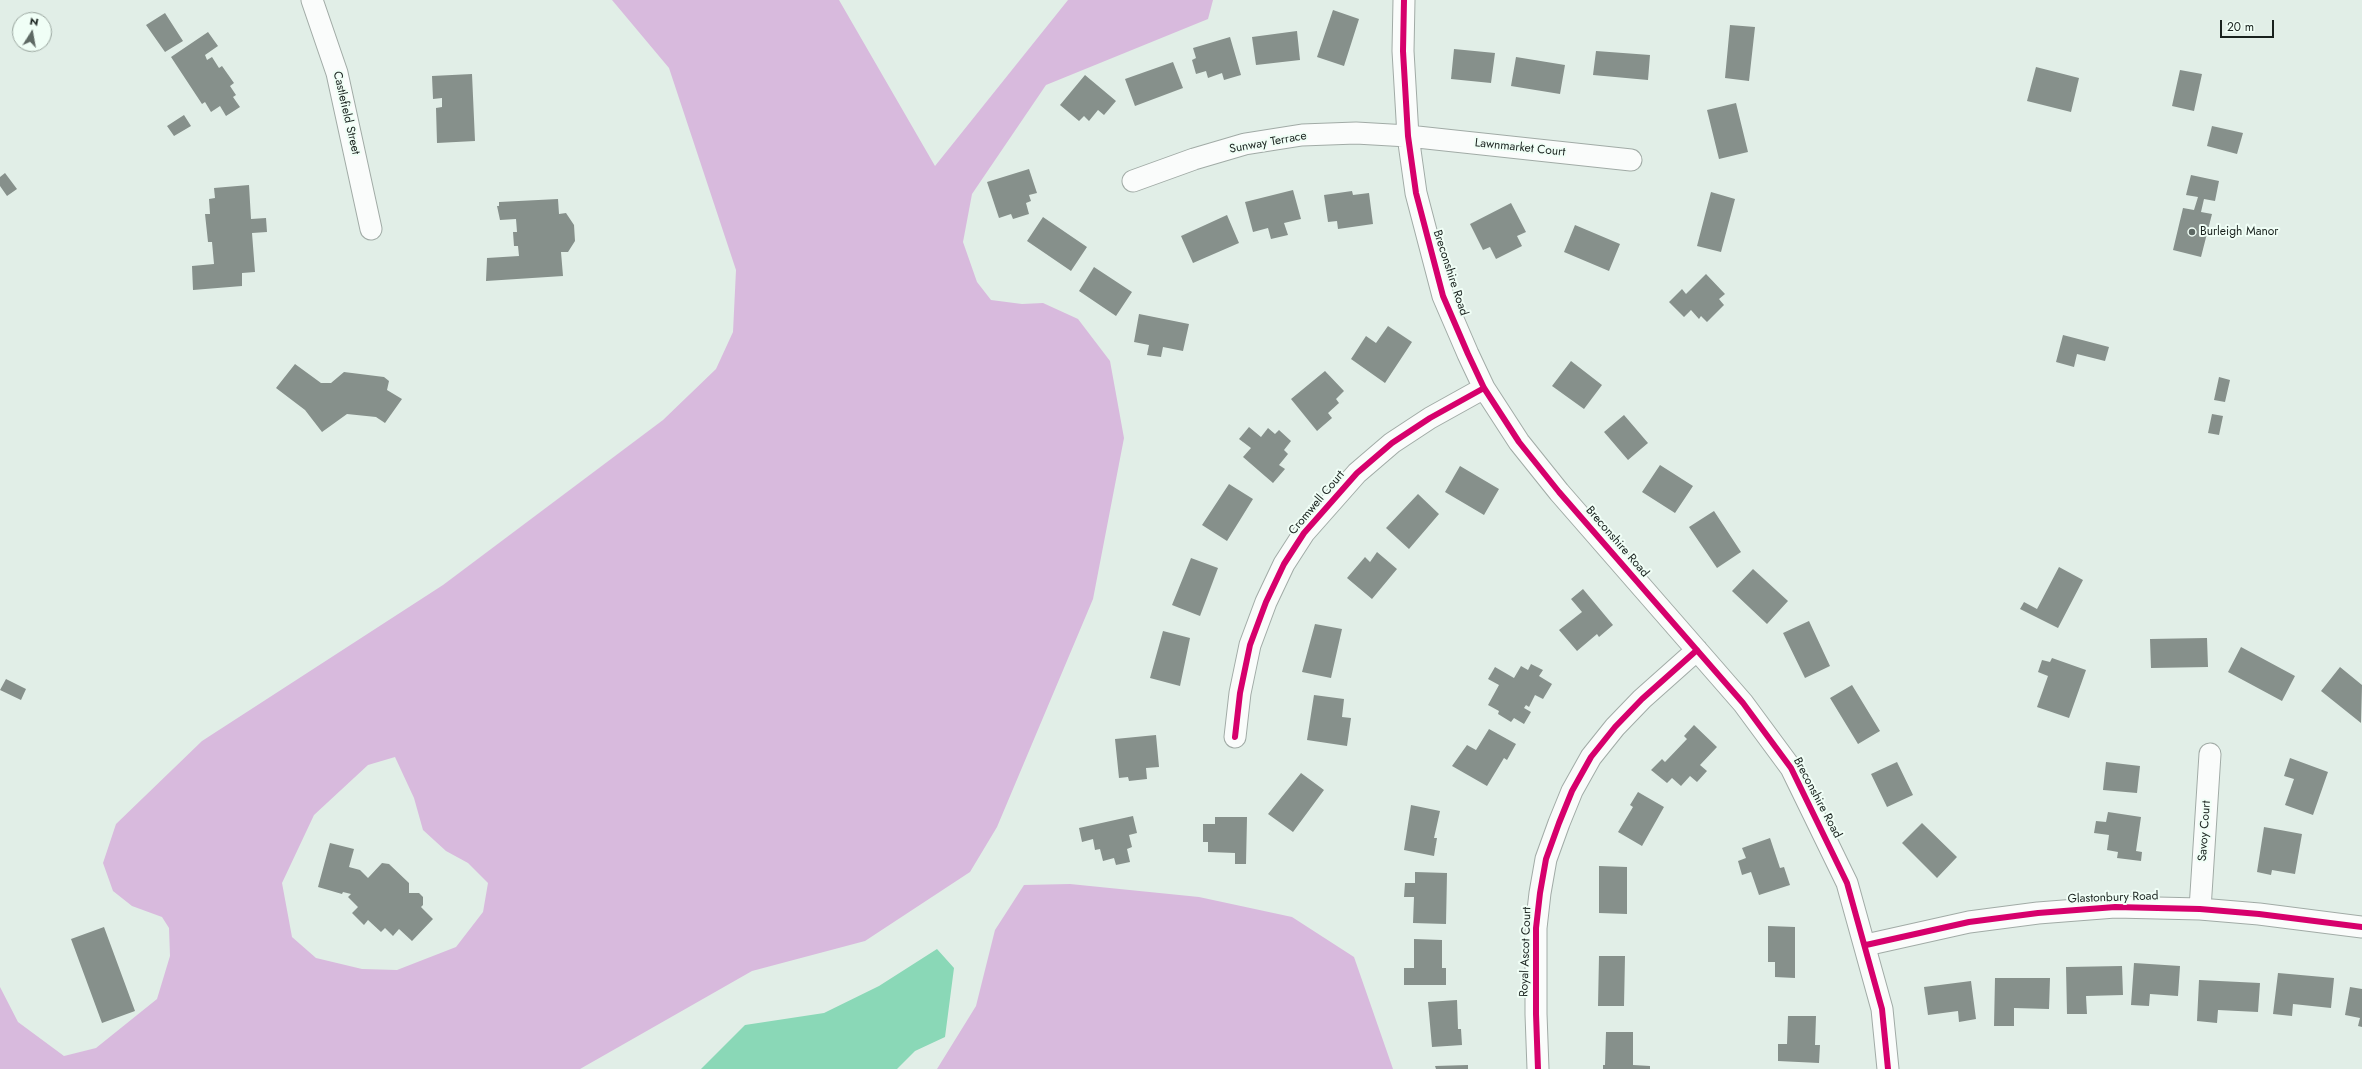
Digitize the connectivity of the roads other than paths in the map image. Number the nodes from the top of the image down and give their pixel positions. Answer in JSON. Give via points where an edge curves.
{"nodes":[{"id":1,"x":312,"y":0,"type":"edge"},
{"id":2,"x":1404,"y":0,"type":"edge"},
{"id":3,"x":1408,"y":136,"type":"junction"},
{"id":4,"x":1631,"y":160,"type":"dead end"},
{"id":5,"x":1133,"y":181,"type":"dead end"},
{"id":6,"x":372,"y":229,"type":"dead end"},
{"id":7,"x":1484,"y":388,"type":"junction"},
{"id":8,"x":1697,"y":650,"type":"junction"},
{"id":9,"x":1235,"y":737,"type":"dead end"},
{"id":10,"x":2210,"y":754,"type":"dead end"},
{"id":11,"x":2200,"y":909,"type":"junction"},
{"id":12,"x":2362,"y":927,"type":"edge"},
{"id":13,"x":1866,"y":945,"type":"junction"},
{"id":14,"x":1538,"y":1069,"type":"edge"},
{"id":15,"x":1888,"y":1069,"type":"edge"}],
"edges":[{"from":1,"to":6,"type":"street","name":"Castlefield Street","via":[[337,73]]},
{"from":2,"to":3,"type":"street","name":"Breconshire Road","via":[[1403,51]]},
{"from":3,"to":4,"type":"street","name":"Lawnmarket Court"},
{"from":3,"to":5,"type":"street","name":"Sunway Terrace","via":[[1356,133],[1302,135],[1252,143],[1194,159]]},
{"from":3,"to":7,"type":"street","name":"Breconshire Road","via":[[1416,194],[1443,296]]},
{"from":7,"to":8,"type":"street","name":"Breconshire Road","via":[[1519,442],[1555,487]]},
{"from":7,"to":9,"type":"street","name":"Cromwell Court","via":[[1430,418],[1392,444],[1357,473],[1304,533],[1284,564],[1250,645],[1240,693]]},
{"from":8,"to":13,"type":"street","name":"Breconshire Road","via":[[1743,703],[1791,768],[1847,883]]},
{"from":8,"to":14,"type":"street","name":"Royal Ascot Court","via":[[1642,699],[1591,757],[1572,791],[1559,823],[1546,859],[1536,928]]},
{"from":10,"to":11,"type":"street","name":"Savoy Court"},
{"from":11,"to":12,"type":"street","name":"Glastonbury Road"},
{"from":11,"to":13,"type":"street","name":"Glastonbury Road","via":[[2115,907],[2038,913],[1969,922]]},
{"from":13,"to":15,"type":"street","name":"Breconshire Road","via":[[1882,1009]]}]}
